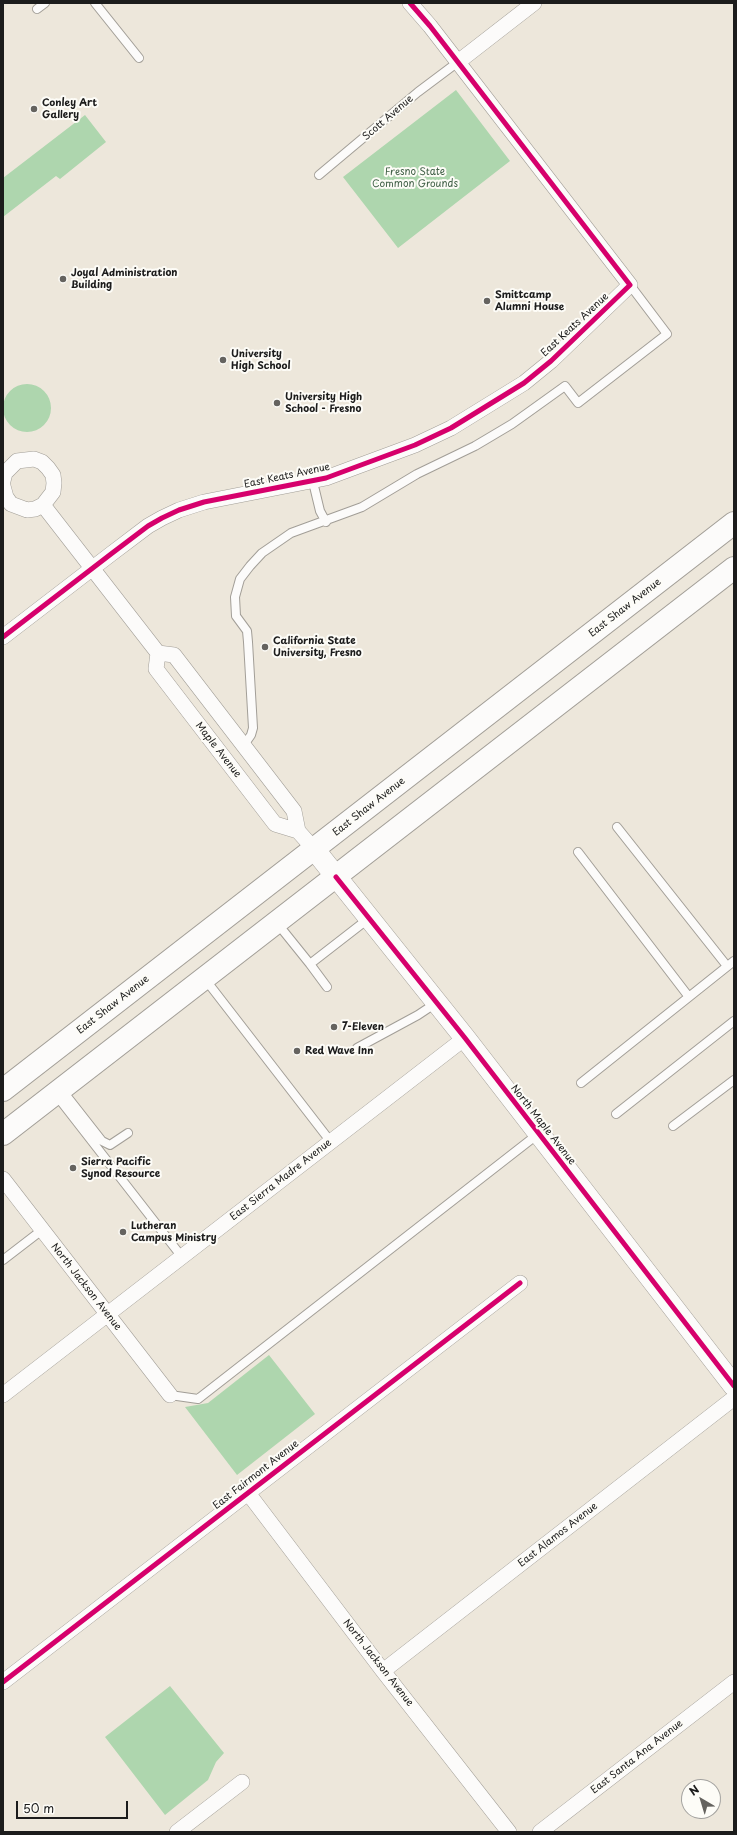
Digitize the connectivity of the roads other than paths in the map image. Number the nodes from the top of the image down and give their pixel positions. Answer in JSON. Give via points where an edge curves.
{"nodes":[{"id":1,"x":45,"y":3,"type":"edge"},
{"id":2,"x":94,"y":3,"type":"edge"},
{"id":3,"x":410,"y":3,"type":"edge"},
{"id":4,"x":534,"y":3,"type":"edge"},
{"id":5,"x":37,"y":9,"type":"dead end"},
{"id":6,"x":139,"y":58,"type":"dead end"},
{"id":7,"x":458,"y":62,"type":"junction"},
{"id":8,"x":319,"y":175,"type":"dead end"},
{"id":9,"x":630,"y":285,"type":"junction"},
{"id":10,"x":3,"y":481,"type":"edge"},
{"id":11,"x":313,"y":482,"type":"junction"},
{"id":12,"x":3,"y":486,"type":"edge"},
{"id":13,"x":43,"y":505,"type":"junction"},
{"id":14,"x":326,"y":522,"type":"junction"},
{"id":15,"x":734,"y":523,"type":"edge"},
{"id":16,"x":93,"y":568,"type":"junction"},
{"id":17,"x":734,"y":568,"type":"edge"},
{"id":18,"x":3,"y":637,"type":"edge"},
{"id":19,"x":158,"y":653,"type":"junction"},
{"id":20,"x":244,"y":745,"type":"junction"},
{"id":21,"x":617,"y":827,"type":"dead end"},
{"id":22,"x":298,"y":831,"type":"junction"},
{"id":23,"x":314,"y":849,"type":"junction"},
{"id":24,"x":578,"y":852,"type":"dead end"},
{"id":25,"x":336,"y":877,"type":"junction"},
{"id":26,"x":369,"y":918,"type":"junction"},
{"id":27,"x":277,"y":923,"type":"junction"},
{"id":28,"x":310,"y":964,"type":"junction"},
{"id":29,"x":731,"y":964,"type":"edge"},
{"id":30,"x":205,"y":978,"type":"junction"},
{"id":31,"x":327,"y":987,"type":"dead end"},
{"id":32,"x":689,"y":997,"type":"junction"},
{"id":33,"x":436,"y":1003,"type":"junction"},
{"id":34,"x":734,"y":1022,"type":"edge"},
{"id":35,"x":464,"y":1038,"type":"junction"},
{"id":36,"x":357,"y":1048,"type":"dead end"},
{"id":37,"x":734,"y":1080,"type":"edge"},
{"id":38,"x":581,"y":1083,"type":"dead end"},
{"id":39,"x":3,"y":1090,"type":"edge"},
{"id":40,"x":58,"y":1092,"type":"junction"},
{"id":41,"x":616,"y":1114,"type":"dead end"},
{"id":42,"x":673,"y":1126,"type":"dead end"},
{"id":43,"x":128,"y":1133,"type":"dead end"},
{"id":44,"x":3,"y":1134,"type":"edge"},
{"id":45,"x":538,"y":1134,"type":"junction"},
{"id":46,"x":331,"y":1142,"type":"junction"},
{"id":47,"x":3,"y":1179,"type":"edge"},
{"id":48,"x":42,"y":1230,"type":"junction"},
{"id":49,"x":182,"y":1257,"type":"junction"},
{"id":50,"x":3,"y":1260,"type":"edge"},
{"id":51,"x":520,"y":1283,"type":"dead end"},
{"id":52,"x":108,"y":1314,"type":"junction"},
{"id":53,"x":734,"y":1386,"type":"edge"},
{"id":54,"x":3,"y":1395,"type":"edge"},
{"id":55,"x":170,"y":1395,"type":"joint"},
{"id":56,"x":734,"y":1398,"type":"edge"},
{"id":57,"x":248,"y":1493,"type":"junction"},
{"id":58,"x":383,"y":1671,"type":"junction"},
{"id":59,"x":3,"y":1682,"type":"edge"},
{"id":60,"x":734,"y":1682,"type":"edge"},
{"id":61,"x":242,"y":1782,"type":"dead end"},
{"id":62,"x":177,"y":1832,"type":"edge"},
{"id":63,"x":510,"y":1832,"type":"edge"},
{"id":64,"x":540,"y":1832,"type":"edge"}],
"edges":[{"from":1,"to":5,"type":"lane"},
{"from":2,"to":6,"type":"lane"},
{"from":3,"to":7,"type":"street"},
{"from":4,"to":7,"type":"street"},
{"from":7,"to":8,"type":"lane","name":"Scott Avenue"},
{"from":7,"to":9,"type":"street"},
{"from":9,"to":11,"type":"street","name":"East Keats Avenue","via":[[551,361],[524,383],[488,406],[415,445],[363,466]]},
{"from":9,"to":14,"type":"lane","via":[[667,334],[578,403],[565,386],[512,424],[475,446],[405,480],[362,507]]},
{"from":10,"to":13,"type":"street","via":[[5,473],[17,461],[34,459],[42,462],[53,475],[54,484],[53,492]]},
{"from":11,"to":14,"type":"lane","via":[[320,511]]},
{"from":11,"to":16,"type":"street","name":"East Keats Avenue","via":[[204,502],[179,510],[148,526]]},
{"from":12,"to":13,"type":"street","via":[[11,504],[19,508],[36,509]]},
{"from":13,"to":16,"type":"street"},
{"from":14,"to":20,"type":"lane","via":[[291,533],[276,542],[262,552],[240,579],[236,592],[235,612],[248,634],[253,728]]},
{"from":15,"to":23,"type":"main road","name":"East Shaw Avenue"},
{"from":16,"to":18,"type":"street","name":"East Keats Avenue"},
{"from":16,"to":19,"type":"street"},
{"from":17,"to":25,"type":"main road"},
{"from":19,"to":20,"type":"street","via":[[174,655]]},
{"from":19,"to":22,"type":"street","name":"Maple Avenue","via":[[156,669],[275,824]]},
{"from":20,"to":22,"type":"street","via":[[294,811]]},
{"from":21,"to":29,"type":"lane"},
{"from":22,"to":23,"type":"street"},
{"from":23,"to":25,"type":"street","name":"North Maple Avenue"},
{"from":23,"to":39,"type":"main road","name":"East Shaw Avenue"},
{"from":24,"to":32,"type":"lane"},
{"from":25,"to":26,"type":"street","name":"North Maple Avenue"},
{"from":25,"to":27,"type":"main road"},
{"from":26,"to":28,"type":"lane"},
{"from":26,"to":33,"type":"street","name":"North Maple Avenue"},
{"from":27,"to":28,"type":"lane"},
{"from":27,"to":30,"type":"main road"},
{"from":28,"to":31,"type":"lane"},
{"from":29,"to":32,"type":"lane"},
{"from":30,"to":40,"type":"main road"},
{"from":30,"to":46,"type":"lane"},
{"from":32,"to":38,"type":"lane"},
{"from":33,"to":35,"type":"street","name":"North Maple Avenue"},
{"from":33,"to":36,"type":"lane"},
{"from":34,"to":41,"type":"lane"},
{"from":35,"to":45,"type":"street","name":"North Maple Avenue"},
{"from":35,"to":46,"type":"street","name":"East Sierra Madre Avenue"},
{"from":37,"to":42,"type":"lane"},
{"from":40,"to":43,"type":"lane","via":[[102,1141],[110,1144]]},
{"from":40,"to":44,"type":"main road"},
{"from":40,"to":49,"type":"lane"},
{"from":45,"to":53,"type":"street","name":"North Maple Avenue"},
{"from":45,"to":55,"type":"lane","via":[[198,1399]]},
{"from":46,"to":49,"type":"street","name":"East Sierra Madre Avenue"},
{"from":47,"to":48,"type":"street","name":"North Jackson Avenue"},
{"from":48,"to":50,"type":"lane"},
{"from":48,"to":52,"type":"street","name":"North Jackson Avenue"},
{"from":49,"to":52,"type":"street","name":"East Sierra Madre Avenue"},
{"from":51,"to":57,"type":"street","name":"East Fairmont Avenue"},
{"from":52,"to":54,"type":"street","name":"East Sierra Madre Avenue"},
{"from":52,"to":55,"type":"street","name":"North Jackson Avenue"},
{"from":56,"to":58,"type":"street","name":"East Alamos Avenue"},
{"from":57,"to":58,"type":"street","name":"North Jackson Avenue"},
{"from":57,"to":59,"type":"street","name":"East Fairmont Avenue"},
{"from":58,"to":63,"type":"street","name":"North Jackson Avenue"},
{"from":60,"to":64,"type":"street","name":"East Santa Ana Avenue"},
{"from":61,"to":62,"type":"street"}]}
